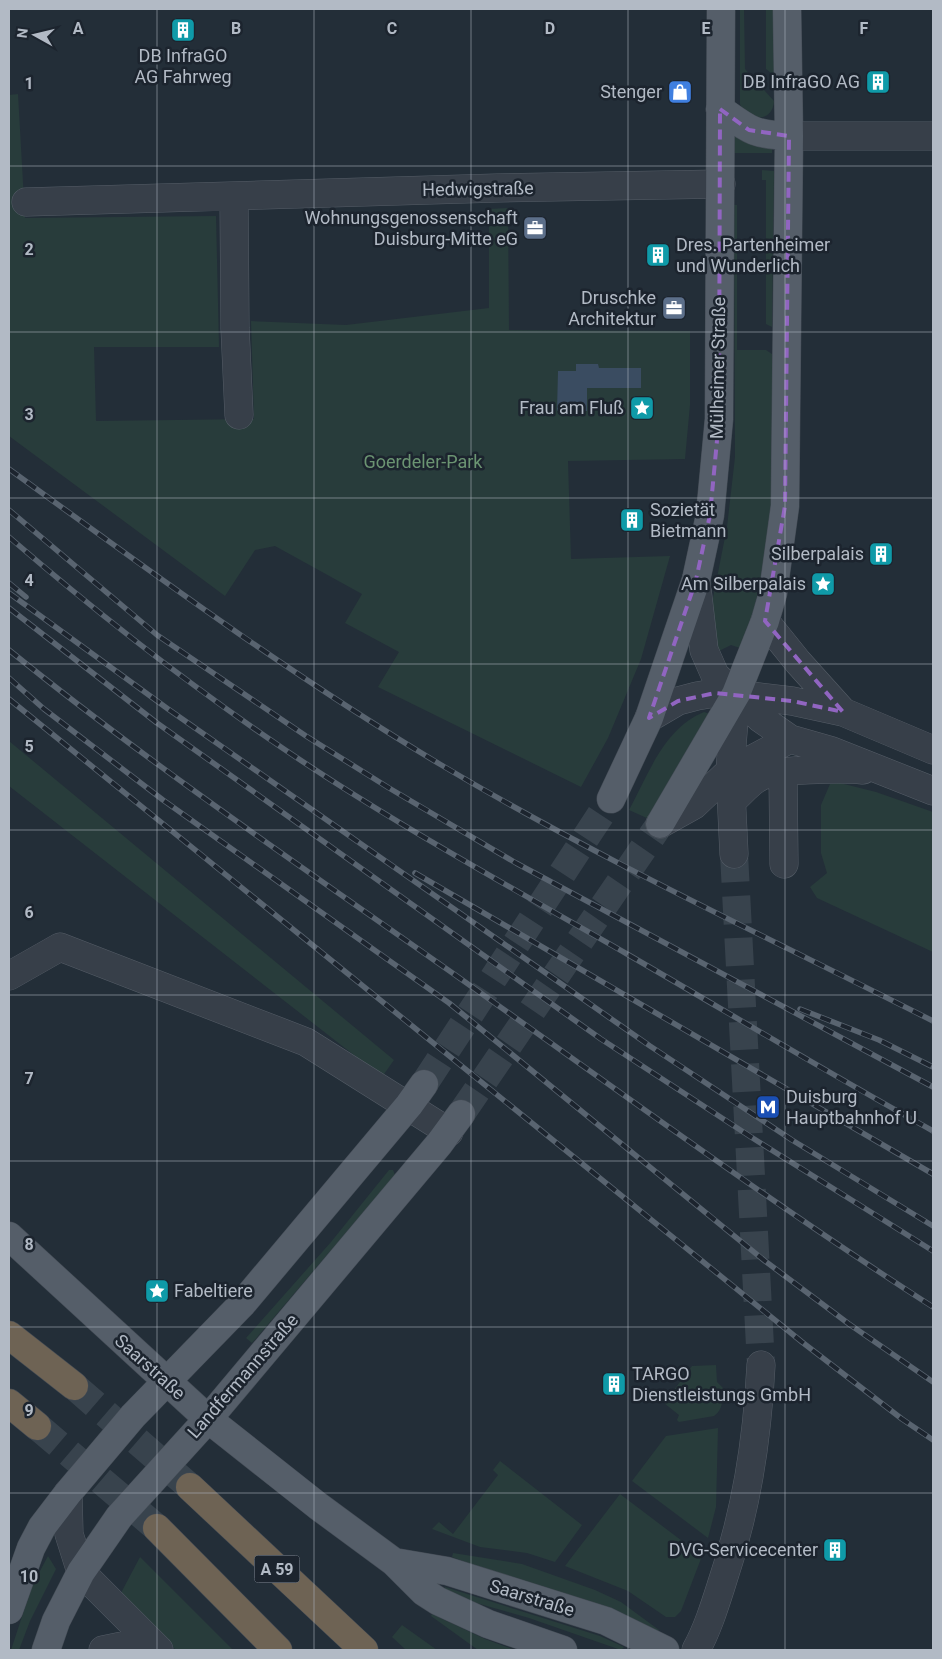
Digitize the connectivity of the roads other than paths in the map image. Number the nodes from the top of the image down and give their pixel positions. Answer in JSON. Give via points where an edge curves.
{"nodes":[{"id":1,"x":721,"y":9,"type":"edge"},
{"id":2,"x":787,"y":9,"type":"edge"},
{"id":3,"x":720,"y":108,"type":"junction"},
{"id":4,"x":789,"y":136,"type":"junction"},
{"id":5,"x":933,"y":136,"type":"edge"},
{"id":6,"x":721,"y":184,"type":"junction"},
{"id":7,"x":234,"y":196,"type":"junction"},
{"id":8,"x":26,"y":202,"type":"dead end"},
{"id":9,"x":239,"y":415,"type":"dead end"},
{"id":10,"x":696,"y":580,"type":"junction"},
{"id":11,"x":765,"y":621,"type":"junction"},
{"id":12,"x":736,"y":694,"type":"junction"},
{"id":13,"x":843,"y":712,"type":"junction"},
{"id":14,"x":649,"y":718,"type":"junction"},
{"id":15,"x":790,"y":739,"type":"junction"},
{"id":16,"x":933,"y":750,"type":"edge"},
{"id":17,"x":730,"y":771,"type":"junction"},
{"id":18,"x":879,"y":771,"type":"junction"},
{"id":19,"x":783,"y":773,"type":"junction"},
{"id":20,"x":933,"y":791,"type":"edge"},
{"id":21,"x":611,"y":799,"type":"tunnel mouth"},
{"id":22,"x":732,"y":801,"type":"junction"},
{"id":23,"x":660,"y":824,"type":"joint"},
{"id":24,"x":734,"y":854,"type":"tunnel mouth"},
{"id":25,"x":784,"y":864,"type":"dead end"},
{"id":26,"x":9,"y":976,"type":"edge"},
{"id":27,"x":416,"y":1095,"type":"junction"},
{"id":28,"x":455,"y":1123,"type":"joint"},
{"id":29,"x":9,"y":1236,"type":"edge"},
{"id":30,"x":9,"y":1335,"type":"edge"},
{"id":31,"x":761,"y":1366,"type":"tunnel mouth"},
{"id":32,"x":167,"y":1382,"type":"junction"},
{"id":33,"x":74,"y":1386,"type":"tunnel mouth"},
{"id":34,"x":9,"y":1403,"type":"edge"},
{"id":35,"x":208,"y":1419,"type":"junction"},
{"id":36,"x":37,"y":1426,"type":"tunnel mouth"},
{"id":37,"x":190,"y":1488,"type":"tunnel mouth"},
{"id":38,"x":68,"y":1493,"type":"junction"},
{"id":39,"x":157,"y":1528,"type":"tunnel mouth"},
{"id":40,"x":394,"y":1562,"type":"junction"},
{"id":41,"x":81,"y":1572,"type":"junction"},
{"id":42,"x":9,"y":1610,"type":"edge"},
{"id":43,"x":46,"y":1650,"type":"edge"},
{"id":44,"x":103,"y":1650,"type":"edge"},
{"id":45,"x":159,"y":1650,"type":"edge"},
{"id":46,"x":278,"y":1650,"type":"edge"},
{"id":47,"x":364,"y":1650,"type":"edge"},
{"id":48,"x":563,"y":1650,"type":"edge"},
{"id":49,"x":665,"y":1650,"type":"edge"},
{"id":50,"x":696,"y":1650,"type":"edge"}],
"edges":[{"from":1,"to":3,"type":"main road","name":"Mülheimer Straße"},
{"from":2,"to":4,"type":"main road"},
{"from":3,"to":4,"type":"main road","via":[[749,130],[764,135]]},
{"from":3,"to":6,"type":"main road","name":"Mülheimer Straße"},
{"from":4,"to":5,"type":"street"},
{"from":4,"to":11,"type":"main road","via":[[785,506],[773,593]]},
{"from":6,"to":7,"type":"street","name":"Hedwigstraße"},
{"from":6,"to":10,"type":"main road","name":"Mülheimer Straße","via":[[719,419],[710,515]]},
{"from":7,"to":8,"type":"street","name":"Hedwigstraße"},
{"from":7,"to":9,"type":"street"},
{"from":10,"to":12,"type":"street","via":[[704,650],[715,675]]},
{"from":10,"to":14,"type":"main road","name":"Mülheimer Straße"},
{"from":11,"to":12,"type":"main road"},
{"from":11,"to":13,"type":"street"},
{"from":12,"to":13,"type":"street"},
{"from":12,"to":14,"type":"street","via":[[697,696],[678,701]]},
{"from":12,"to":15,"type":"street","via":[[760,718]]},
{"from":12,"to":17,"type":"street"},
{"from":12,"to":23,"type":"main road"},
{"from":13,"to":16,"type":"street"},
{"from":14,"to":21,"type":"main road"},
{"from":15,"to":17,"type":"street"},
{"from":15,"to":18,"type":"street","via":[[832,750]]},
{"from":17,"to":22,"type":"street"},
{"from":17,"to":23,"type":"street","via":[[694,805]]},
{"from":18,"to":19,"type":"street","via":[[842,768]]},
{"from":18,"to":20,"type":"street"},
{"from":19,"to":22,"type":"street","via":[[759,777]]},
{"from":19,"to":25,"type":"street"},
{"from":22,"to":24,"type":"street"},
{"from":26,"to":27,"type":"street","via":[[60,947],[306,1042]]},
{"from":27,"to":28,"type":"street"},
{"from":27,"to":32,"type":"main road","via":[[242,1304]]},
{"from":28,"to":35,"type":"main road","name":"Landfermannstraße"},
{"from":29,"to":32,"type":"main road","name":"Saarstraße"},
{"from":30,"to":33,"type":"highway"},
{"from":31,"to":50,"type":"street","via":[[756,1434],[745,1508],[706,1631]]},
{"from":32,"to":35,"type":"main road","name":"Saarstraße"},
{"from":32,"to":38,"type":"main road","via":[[133,1416]]},
{"from":34,"to":36,"type":"highway"},
{"from":35,"to":40,"type":"main road","name":"Saarstraße"},
{"from":35,"to":41,"type":"main road","name":"Landfermannstraße","via":[[119,1517]]},
{"from":37,"to":47,"type":"highway","number":"A 59"},
{"from":38,"to":41,"type":"street","via":[[69,1534]]},
{"from":38,"to":42,"type":"main road","via":[[42,1527],[31,1548]]},
{"from":39,"to":46,"type":"highway"},
{"from":40,"to":48,"type":"main road","name":"Saarstraße","via":[[424,1592],[438,1601],[488,1624]]},
{"from":40,"to":49,"type":"main road","name":"Saarstraße","via":[[447,1570],[606,1621]]},
{"from":41,"to":43,"type":"main road","name":"Landfermannstraße"},
{"from":41,"to":45,"type":"street"},
{"from":44,"to":45,"type":"street","via":[[132,1644]]}]}
